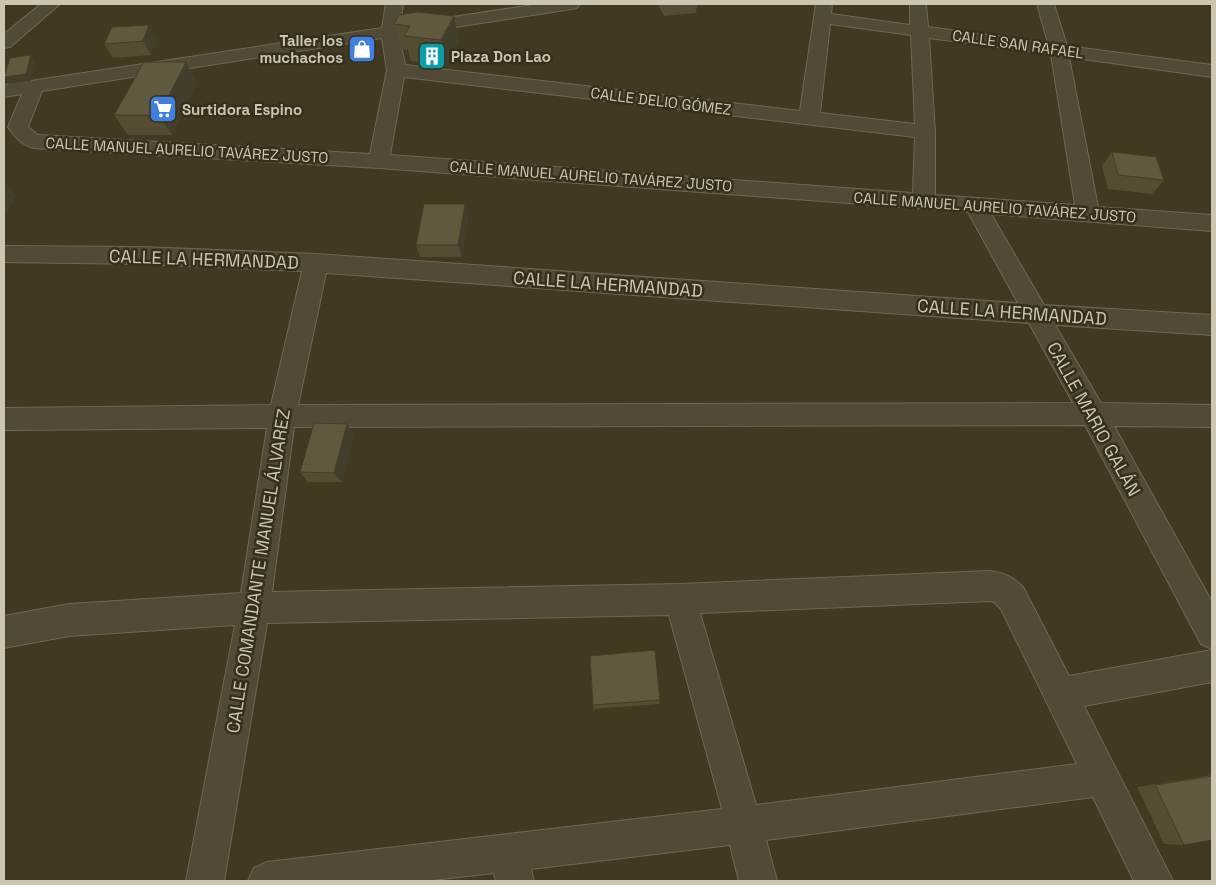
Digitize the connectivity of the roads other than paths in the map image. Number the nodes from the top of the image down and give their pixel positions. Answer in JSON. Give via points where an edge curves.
{"nodes":[{"id":1,"x":51,"y":4,"type":"edge"},
{"id":2,"x":394,"y":4,"type":"edge"},
{"id":3,"x":571,"y":4,"type":"edge"},
{"id":4,"x":918,"y":4,"type":"edge"},
{"id":5,"x":1046,"y":4,"type":"edge"},
{"id":6,"x":513,"y":8,"type":"edge"},
{"id":7,"x":824,"y":11,"type":"edge"},
{"id":8,"x":919,"y":31,"type":"junction"},
{"id":9,"x":390,"y":33,"type":"junction"},
{"id":10,"x":4,"y":43,"type":"edge"},
{"id":11,"x":1059,"y":50,"type":"junction"},
{"id":12,"x":396,"y":70,"type":"junction"},
{"id":13,"x":1212,"y":71,"type":"edge"},
{"id":14,"x":34,"y":88,"type":"junction"},
{"id":15,"x":4,"y":92,"type":"edge"},
{"id":16,"x":809,"y":119,"type":"junction"},
{"id":17,"x":925,"y":132,"type":"junction"},
{"id":18,"x":379,"y":161,"type":"junction"},
{"id":19,"x":924,"y":201,"type":"junction"},
{"id":20,"x":974,"y":206,"type":"junction"},
{"id":21,"x":1088,"y":214,"type":"junction"},
{"id":22,"x":1212,"y":223,"type":"edge"},
{"id":23,"x":4,"y":254,"type":"edge"},
{"id":24,"x":316,"y":263,"type":"junction"},
{"id":25,"x":1036,"y":315,"type":"junction"},
{"id":26,"x":1212,"y":325,"type":"edge"},
{"id":27,"x":1092,"y":414,"type":"junction"},
{"id":28,"x":282,"y":416,"type":"junction"},
{"id":29,"x":1212,"y":416,"type":"edge"},
{"id":30,"x":4,"y":419,"type":"edge"},
{"id":31,"x":680,"y":599,"type":"junction"},
{"id":32,"x":254,"y":608,"type":"junction"},
{"id":33,"x":4,"y":632,"type":"edge"},
{"id":34,"x":1212,"y":633,"type":"edge"},
{"id":35,"x":1212,"y":666,"type":"edge"},
{"id":36,"x":1060,"y":694,"type":"junction"},
{"id":37,"x":1102,"y":778,"type":"junction"},
{"id":38,"x":744,"y":825,"type":"junction"},
{"id":39,"x":512,"y":867,"type":"edge"},
{"id":40,"x":205,"y":881,"type":"edge"},
{"id":41,"x":267,"y":881,"type":"edge"},
{"id":42,"x":758,"y":881,"type":"edge"},
{"id":43,"x":1154,"y":881,"type":"edge"}],
"edges":[{"from":1,"to":10,"type":"street"},
{"from":2,"to":9,"type":"street"},
{"from":3,"to":6,"type":"street"},
{"from":4,"to":8,"type":"street"},
{"from":5,"to":11,"type":"street"},
{"from":6,"to":9,"type":"street"},
{"from":7,"to":8,"type":"street","name":"CALLE SAN RAFAEL"},
{"from":7,"to":16,"type":"street"},
{"from":8,"to":11,"type":"street","name":"CALLE SAN RAFAEL"},
{"from":8,"to":17,"type":"street"},
{"from":9,"to":12,"type":"street"},
{"from":9,"to":14,"type":"street"},
{"from":11,"to":13,"type":"street","name":"CALLE SAN RAFAEL"},
{"from":11,"to":21,"type":"street"},
{"from":12,"to":16,"type":"street","name":"CALLE DELIO GÓMEZ"},
{"from":12,"to":18,"type":"street"},
{"from":14,"to":15,"type":"street"},
{"from":14,"to":18,"type":"street","name":"CALLE MANUEL AURELIO TAVÁREZ JUSTO","via":[[18,127],[33,141]]},
{"from":16,"to":17,"type":"street","name":"CALLE DELIO GÓMEZ"},
{"from":17,"to":19,"type":"street"},
{"from":18,"to":19,"type":"street","name":"CALLE MANUEL AURELIO TAVÁREZ JUSTO"},
{"from":19,"to":20,"type":"street","name":"CALLE MANUEL AURELIO TAVÁREZ JUSTO"},
{"from":20,"to":21,"type":"street","name":"CALLE MANUEL AURELIO TAVÁREZ JUSTO"},
{"from":20,"to":25,"type":"street","name":"CALLE MARIO GALÁN"},
{"from":21,"to":22,"type":"street","name":"CALLE MANUEL AURELIO TAVÁREZ JUSTO"},
{"from":23,"to":24,"type":"street","name":"CALLE LA HERMANDAD"},
{"from":24,"to":25,"type":"street","name":"CALLE LA HERMANDAD"},
{"from":24,"to":28,"type":"street","name":"CALLE COMANDANTE MANUEL ÁLVAREZ"},
{"from":25,"to":26,"type":"street","name":"CALLE LA HERMANDAD"},
{"from":25,"to":27,"type":"street","name":"CALLE MARIO GALÁN"},
{"from":27,"to":28,"type":"street"},
{"from":27,"to":29,"type":"street"},
{"from":27,"to":34,"type":"street","name":"CALLE MARIO GALÁN"},
{"from":28,"to":30,"type":"street"},
{"from":28,"to":32,"type":"street","name":"CALLE COMANDANTE MANUEL ÁLVAREZ"},
{"from":31,"to":32,"type":"street"},
{"from":31,"to":36,"type":"street","via":[[1002,588],[1012,598]]},
{"from":31,"to":38,"type":"street"},
{"from":32,"to":33,"type":"street","via":[[69,620]]},
{"from":32,"to":40,"type":"street","name":"CALLE COMANDANTE MANUEL ÁLVAREZ"},
{"from":35,"to":36,"type":"street"},
{"from":36,"to":37,"type":"street"},
{"from":37,"to":38,"type":"street"},
{"from":37,"to":43,"type":"street"},
{"from":38,"to":39,"type":"street"},
{"from":38,"to":42,"type":"street"},
{"from":39,"to":41,"type":"street"}]}
